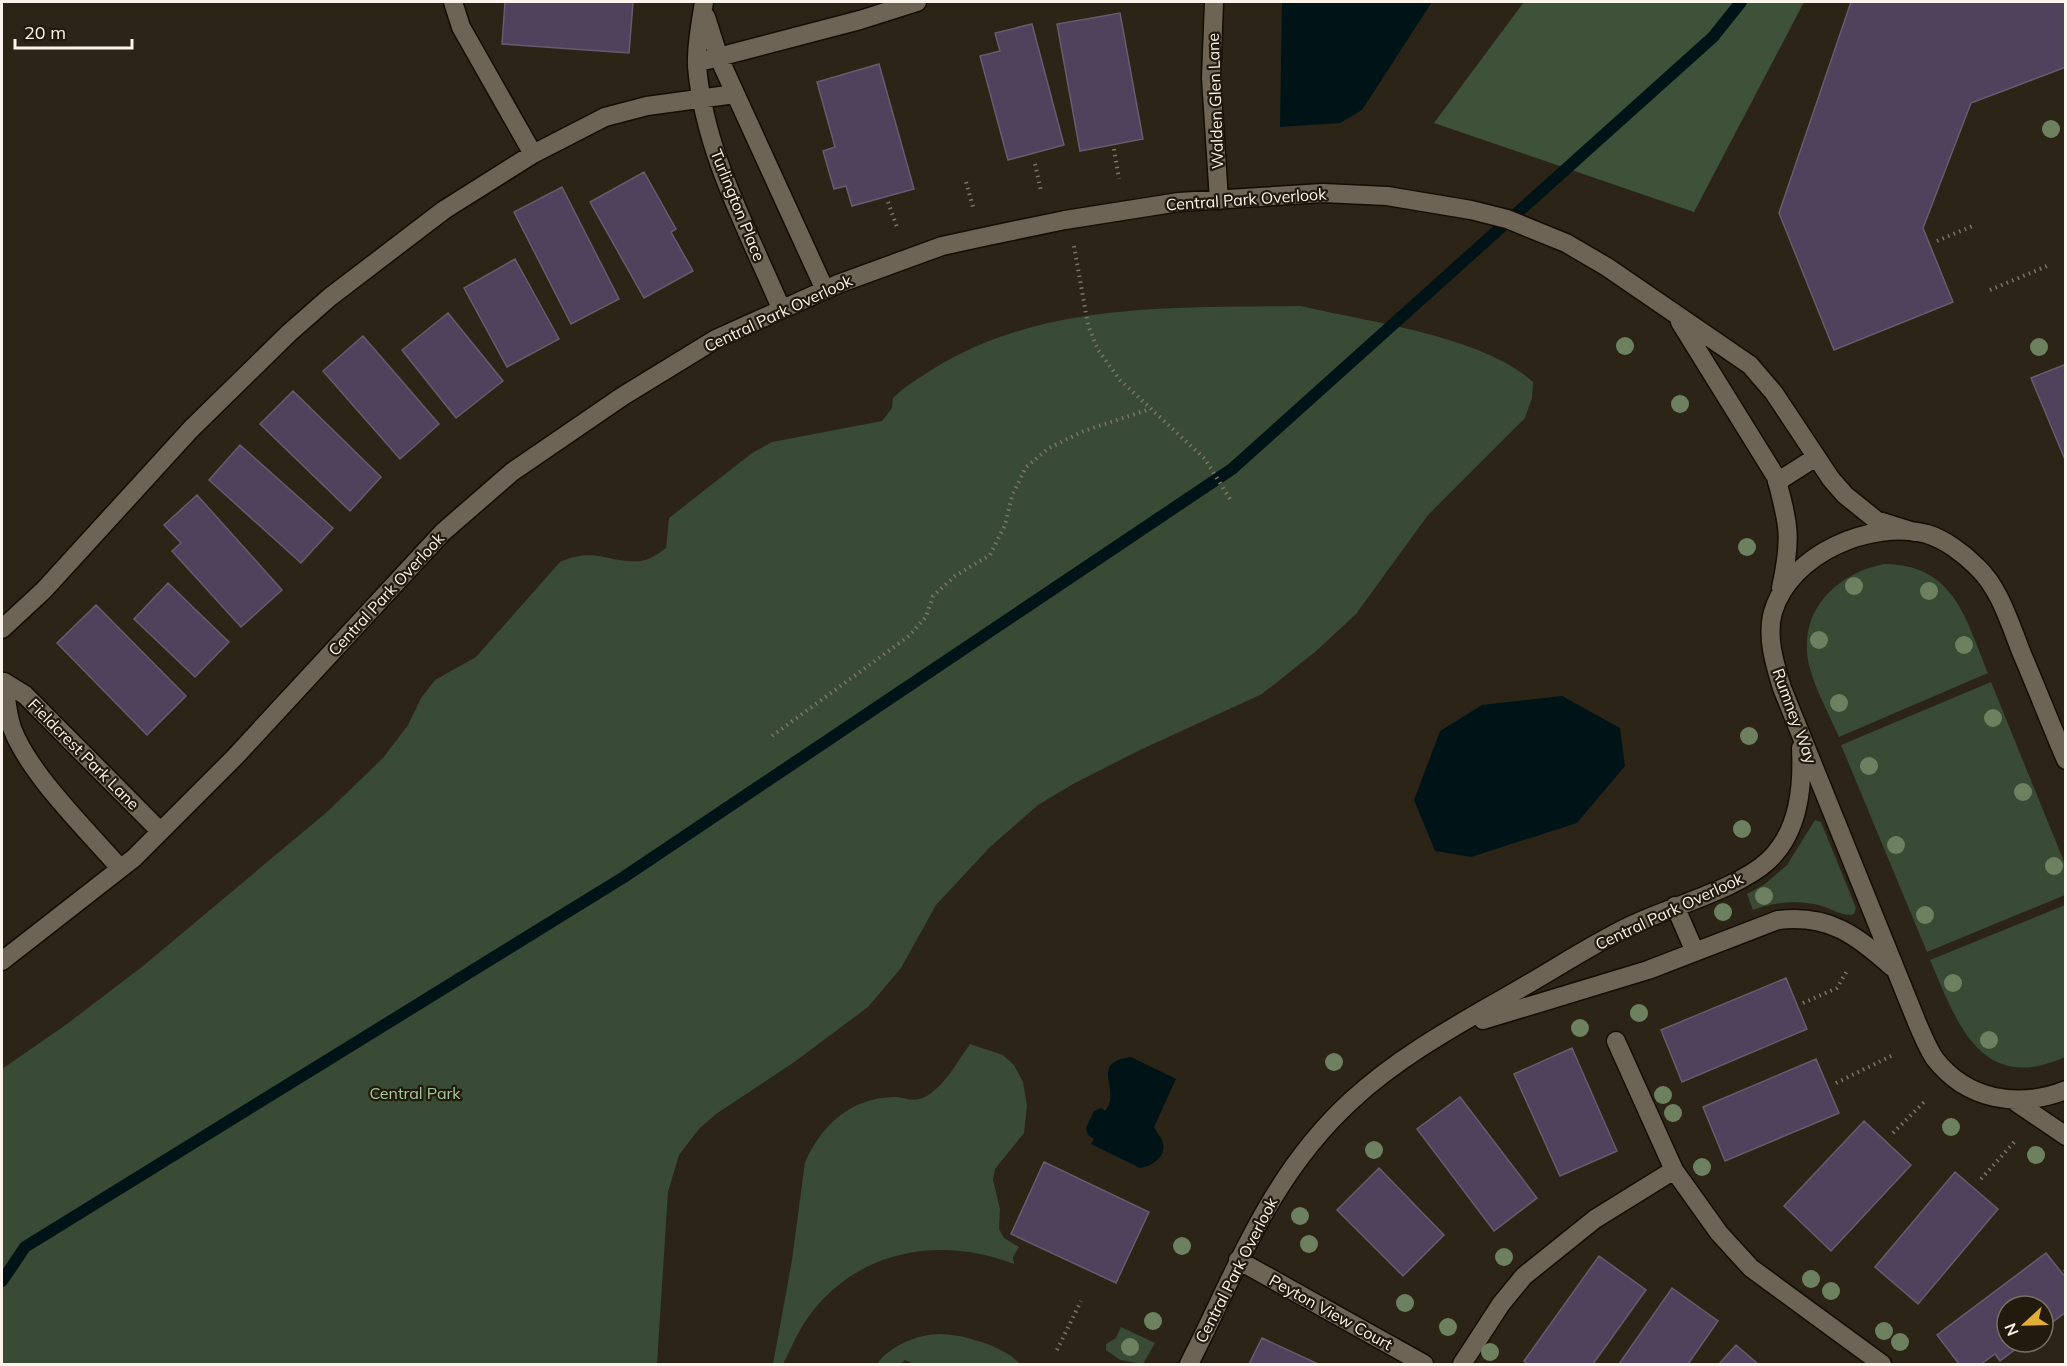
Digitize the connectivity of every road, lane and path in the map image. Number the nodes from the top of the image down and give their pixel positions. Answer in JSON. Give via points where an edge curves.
{"nodes":[{"id":1,"x":453,"y":2,"type":"edge"},
{"id":2,"x":917,"y":2,"type":"edge"},
{"id":3,"x":1214,"y":2,"type":"edge"},
{"id":4,"x":703,"y":4,"type":"edge"},
{"id":5,"x":719,"y":58,"type":"junction"},
{"id":6,"x":697,"y":63,"type":"junction"},
{"id":7,"x":735,"y":94,"type":"junction"},
{"id":8,"x":702,"y":99,"type":"junction"},
{"id":9,"x":1114,"y":149,"type":"dead end"},
{"id":10,"x":533,"y":154,"type":"junction"},
{"id":11,"x":1035,"y":164,"type":"dead end"},
{"id":12,"x":1119,"y":179,"type":"dead end"},
{"id":13,"x":966,"y":182,"type":"dead end"},
{"id":14,"x":1041,"y":191,"type":"dead end"},
{"id":15,"x":1219,"y":200,"type":"junction"},
{"id":16,"x":888,"y":202,"type":"dead end"},
{"id":17,"x":974,"y":207,"type":"dead end"},
{"id":18,"x":1976,"y":225,"type":"dead end"},
{"id":19,"x":898,"y":231,"type":"dead end"},
{"id":20,"x":1937,"y":241,"type":"dead end"},
{"id":21,"x":1074,"y":245,"type":"dead end"},
{"id":22,"x":2048,"y":266,"type":"dead end"},
{"id":23,"x":825,"y":290,"type":"junction"},
{"id":24,"x":1990,"y":290,"type":"dead end"},
{"id":25,"x":781,"y":309,"type":"junction"},
{"id":26,"x":1677,"y":317,"type":"junction"},
{"id":27,"x":1150,"y":409,"type":"junction"},
{"id":28,"x":1816,"y":457,"type":"junction"},
{"id":29,"x":1777,"y":482,"type":"junction"},
{"id":30,"x":1230,"y":498,"type":"dead end"},
{"id":31,"x":1914,"y":532,"type":"junction"},
{"id":32,"x":1780,"y":596,"type":"junction"},
{"id":33,"x":2,"y":629,"type":"edge"},
{"id":34,"x":3,"y":680,"type":"edge"},
{"id":35,"x":1797,"y":726,"type":"junction"},
{"id":36,"x":771,"y":736,"type":"dead end"},
{"id":37,"x":2066,"y":760,"type":"edge"},
{"id":38,"x":160,"y":831,"type":"junction"},
{"id":39,"x":120,"y":868,"type":"junction"},
{"id":40,"x":1675,"y":906,"type":"junction"},
{"id":41,"x":1695,"y":952,"type":"junction"},
{"id":42,"x":2,"y":961,"type":"edge"},
{"id":43,"x":1849,"y":966,"type":"dead end"},
{"id":44,"x":1896,"y":970,"type":"junction"},
{"id":45,"x":1803,"y":1003,"type":"dead end"},
{"id":46,"x":1444,"y":1033,"type":"junction"},
{"id":47,"x":1616,"y":1041,"type":"dead end"},
{"id":48,"x":1893,"y":1055,"type":"dead end"},
{"id":49,"x":1836,"y":1083,"type":"dead end"},
{"id":50,"x":2066,"y":1090,"type":"edge"},
{"id":51,"x":1928,"y":1099,"type":"dead end"},
{"id":52,"x":2011,"y":1099,"type":"junction"},
{"id":53,"x":1893,"y":1133,"type":"dead end"},
{"id":54,"x":2066,"y":1136,"type":"edge"},
{"id":55,"x":2018,"y":1138,"type":"dead end"},
{"id":56,"x":1674,"y":1170,"type":"junction"},
{"id":57,"x":1981,"y":1179,"type":"dead end"},
{"id":58,"x":1238,"y":1260,"type":"junction"},
{"id":59,"x":1081,"y":1301,"type":"dead end"},
{"id":60,"x":1057,"y":1350,"type":"dead end"},
{"id":61,"x":1189,"y":1365,"type":"edge"},
{"id":62,"x":1424,"y":1365,"type":"edge"},
{"id":63,"x":1462,"y":1365,"type":"edge"},
{"id":64,"x":1882,"y":1365,"type":"edge"}],
"edges":[{"from":1,"to":10,"type":"street","via":[[465,35]]},
{"from":2,"to":5,"type":"street"},
{"from":3,"to":15,"type":"street","name":"Walden Glen Lane","via":[[1211,78]]},
{"from":4,"to":5,"type":"street"},
{"from":4,"to":6,"type":"street","name":"Turlington Place"},
{"from":5,"to":6,"type":"street"},
{"from":5,"to":7,"type":"street"},
{"from":6,"to":8,"type":"street","name":"Turlington Place"},
{"from":7,"to":8,"type":"street"},
{"from":7,"to":23,"type":"street"},
{"from":8,"to":10,"type":"street","via":[[616,113]]},
{"from":8,"to":25,"type":"street","name":"Turlington Place","via":[[718,159]]},
{"from":9,"to":12,"type":"path"},
{"from":10,"to":33,"type":"street","via":[[444,210],[289,333],[191,429],[44,590]]},
{"from":11,"to":14,"type":"path"},
{"from":13,"to":17,"type":"path"},
{"from":15,"to":23,"type":"street","name":"Central Park Overlook","via":[[1112,212],[942,246]]},
{"from":15,"to":26,"type":"street","name":"Central Park Overlook","via":[[1352,193],[1508,219],[1566,243],[1645,291]]},
{"from":16,"to":19,"type":"path"},
{"from":18,"to":20,"type":"path"},
{"from":21,"to":27,"type":"path","via":[[1088,325],[1098,350],[1120,381]]},
{"from":22,"to":24,"type":"path"},
{"from":23,"to":25,"type":"street","name":"Central Park Overlook"},
{"from":25,"to":38,"type":"street","name":"Central Park Overlook","via":[[716,339],[623,396],[497,484],[443,532],[234,758]]},
{"from":26,"to":28,"type":"street","via":[[1750,365],[1774,393]]},
{"from":26,"to":29,"type":"street"},
{"from":27,"to":30,"type":"path","via":[[1205,459]]},
{"from":27,"to":36,"type":"path","via":[[1084,431],[1049,448],[1026,467],[990,555],[955,576],[933,596],[926,617],[909,636]]},
{"from":28,"to":29,"type":"street"},
{"from":28,"to":31,"type":"street","via":[[1831,479],[1860,508],[1876,520]]},
{"from":29,"to":32,"type":"street","via":[[1784,500],[1790,548]]},
{"from":31,"to":32,"type":"street","name":"Rumney Way","via":[[1883,531],[1833,548],[1796,573]]},
{"from":31,"to":37,"type":"street","name":"Rumney Way","via":[[1928,534],[1952,547],[1989,580]]},
{"from":32,"to":35,"type":"street","name":"Rumney Way","via":[[1773,614],[1774,661]]},
{"from":34,"to":38,"type":"street","name":"Fieldcrest Park Lane","via":[[25,695]]},
{"from":34,"to":39,"type":"street","name":"Fieldcrest Park Lane","via":[[6,707],[20,745],[58,799]]},
{"from":35,"to":40,"type":"street","name":"Central Park Overlook","via":[[1802,782],[1791,828],[1779,849],[1756,870]]},
{"from":35,"to":44,"type":"street","name":"Rumney Way"},
{"from":38,"to":39,"type":"street","name":"Central Park Overlook"},
{"from":39,"to":42,"type":"street","name":"Central Park Overlook"},
{"from":40,"to":41,"type":"street"},
{"from":40,"to":46,"type":"street","name":"Central Park Overlook","via":[[1610,937]]},
{"from":41,"to":44,"type":"street","name":"Central Park Overlook","via":[[1760,925],[1796,918],[1855,935]]},
{"from":41,"to":46,"type":"street","name":"Central Park Overlook"},
{"from":43,"to":45,"type":"path","via":[[1837,988]]},
{"from":44,"to":52,"type":"street","name":"Rumney Way","via":[[1934,1058],[1960,1085],[1980,1094]]},
{"from":46,"to":58,"type":"street","name":"Central Park Overlook","via":[[1384,1073],[1336,1116],[1266,1205]]},
{"from":47,"to":56,"type":"street"},
{"from":48,"to":49,"type":"path"},
{"from":50,"to":52,"type":"street","name":"Rumney Way","via":[[2032,1099]]},
{"from":51,"to":53,"type":"path"},
{"from":52,"to":54,"type":"street","name":"Rumney Way"},
{"from":55,"to":57,"type":"path"},
{"from":56,"to":63,"type":"street","via":[[1595,1219],[1524,1276]]},
{"from":56,"to":64,"type":"street","via":[[1719,1233],[1751,1268]]},
{"from":58,"to":61,"type":"street","name":"Central Park Overlook"},
{"from":58,"to":62,"type":"street","name":"Peyton View Court"},
{"from":59,"to":60,"type":"path"}]}
